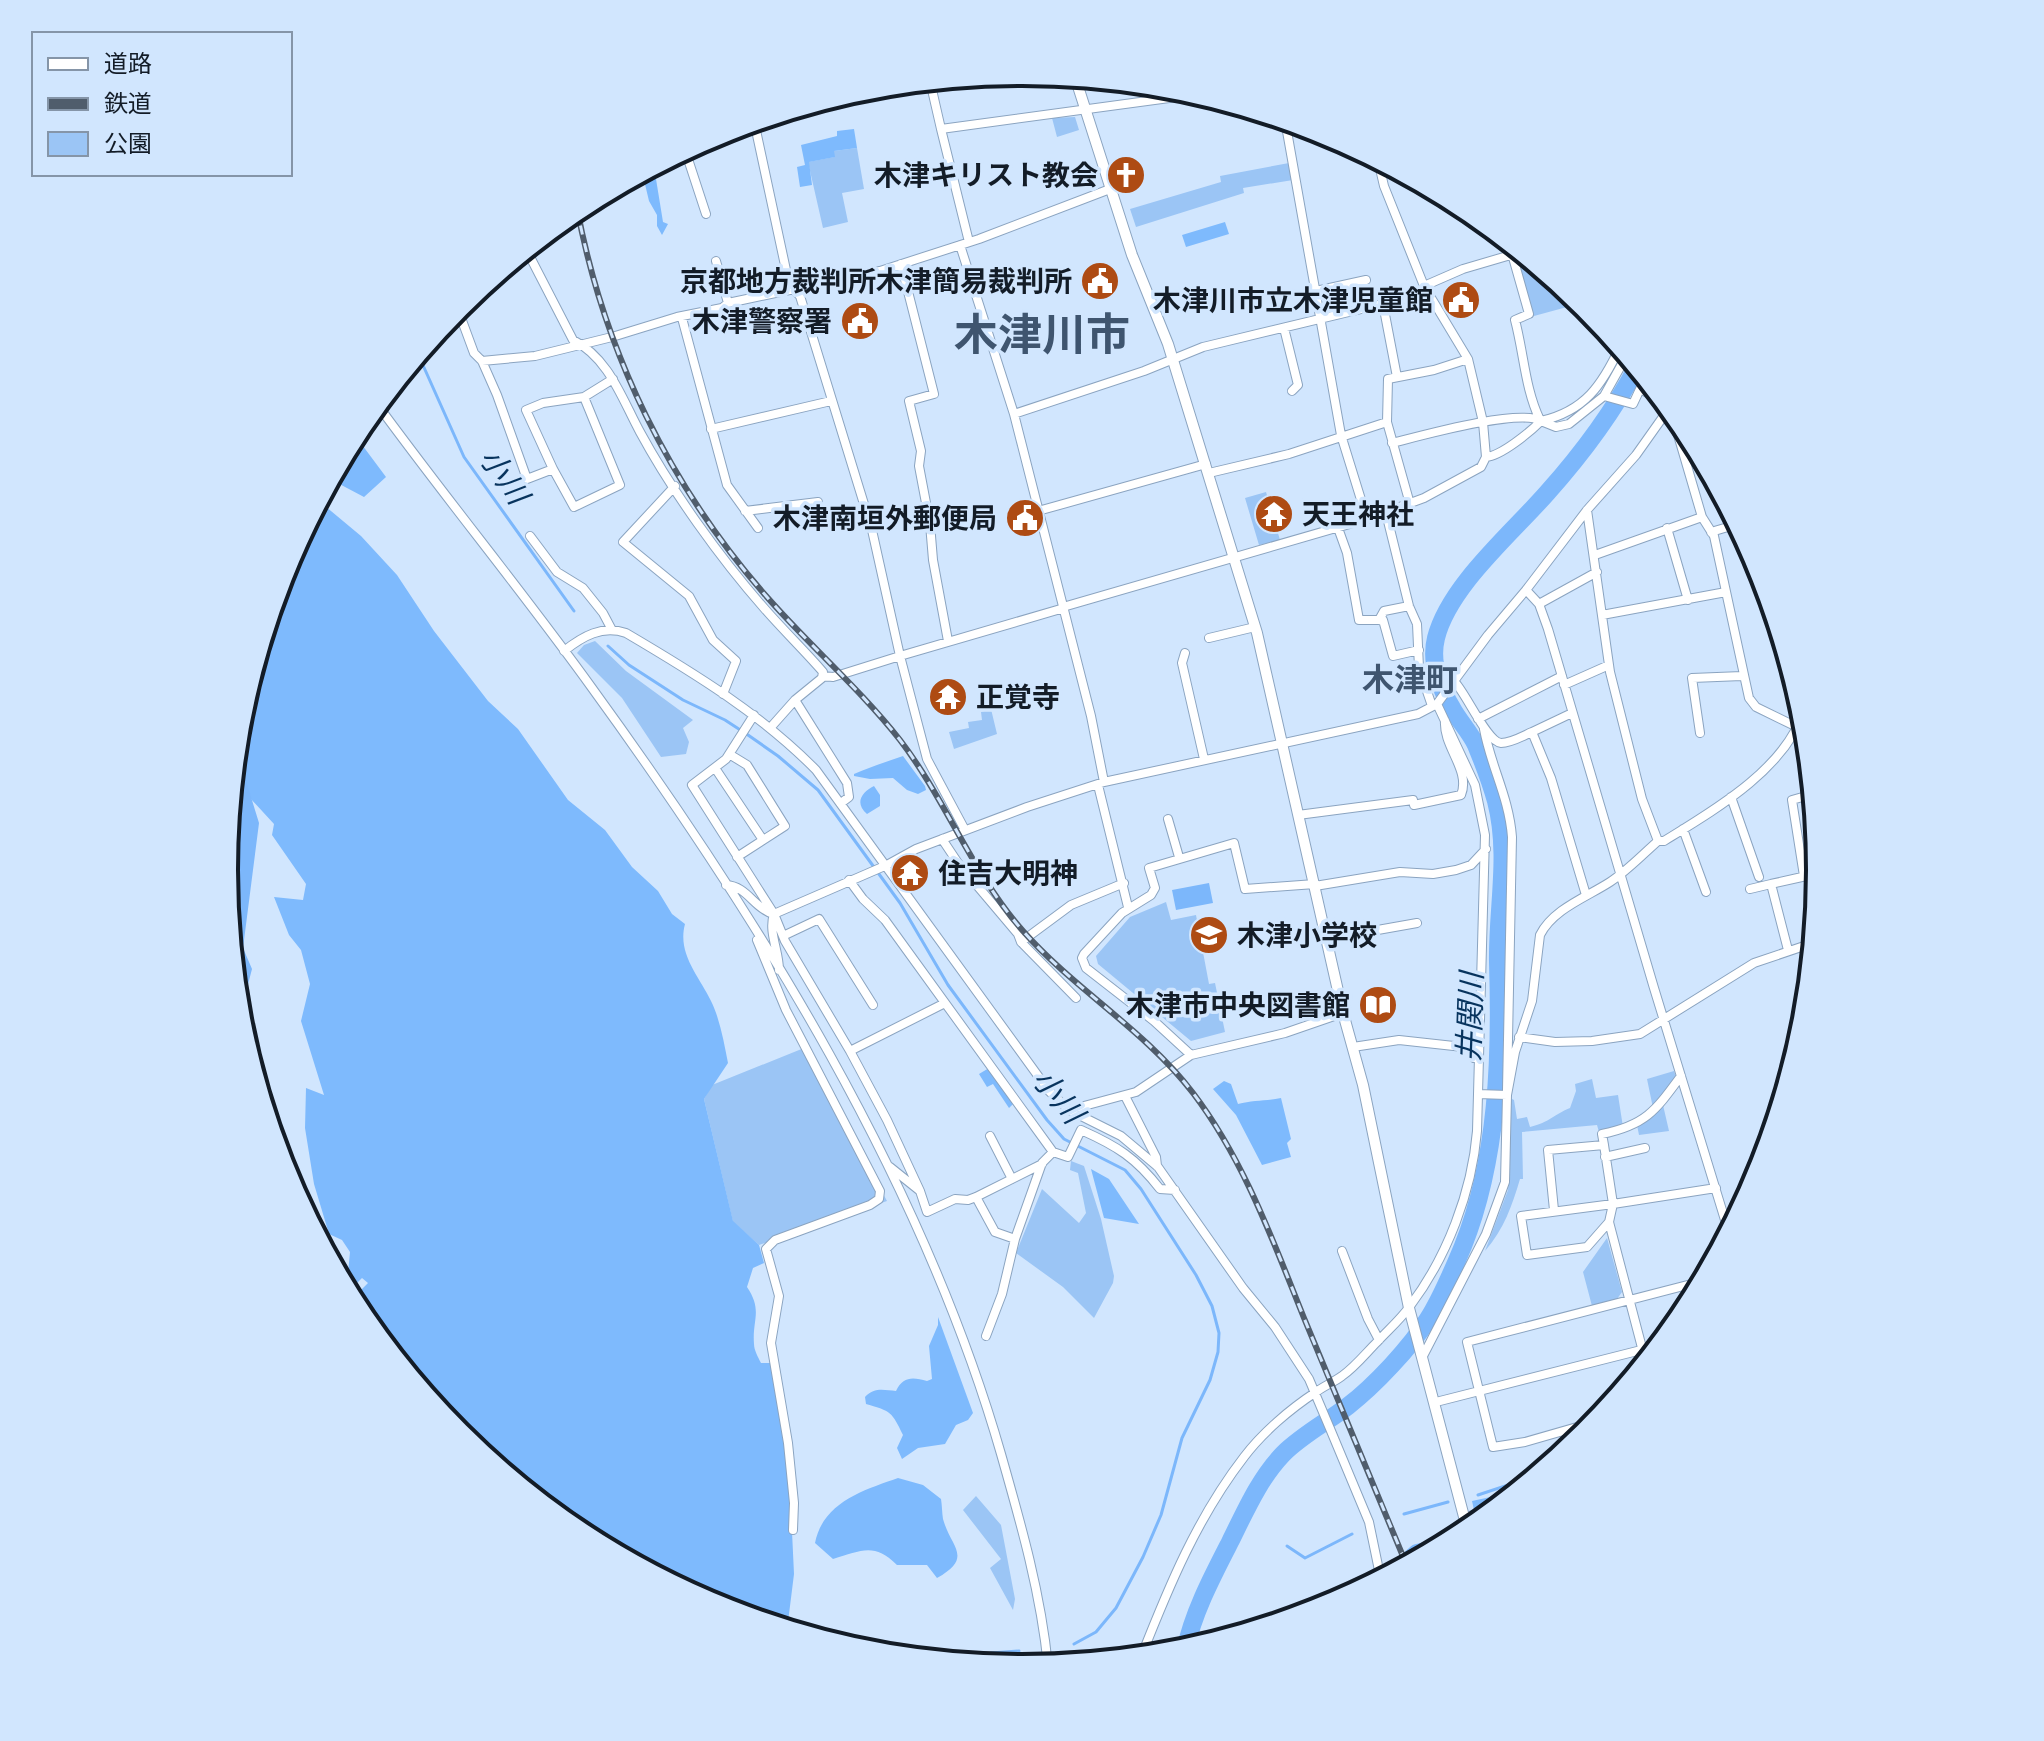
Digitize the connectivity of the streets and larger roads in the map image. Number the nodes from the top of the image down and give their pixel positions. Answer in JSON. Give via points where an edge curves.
{"nodes":[{"id":1,"x":1078,"y":89,"type":"edge"},
{"id":2,"x":932,"y":92,"type":"edge"},
{"id":3,"x":1164,"y":99,"type":"edge"},
{"id":4,"x":1085,"y":111,"type":"junction"},
{"id":5,"x":941,"y":129,"type":"junction"},
{"id":6,"x":757,"y":133,"type":"edge"},
{"id":7,"x":1287,"y":133,"type":"edge"},
{"id":8,"x":689,"y":161,"type":"edge"},
{"id":9,"x":1381,"y":173,"type":"edge"},
{"id":10,"x":1110,"y":189,"type":"junction"},
{"id":11,"x":706,"y":214,"type":"dead end"},
{"id":12,"x":964,"y":243,"type":"junction"},
{"id":13,"x":1509,"y":255,"type":"edge"},
{"id":14,"x":531,"y":259,"type":"edge"},
{"id":15,"x":716,"y":261,"type":"dead end"},
{"id":16,"x":1518,"y":263,"type":"edge"},
{"id":17,"x":901,"y":264,"type":"junction"},
{"id":18,"x":1366,"y":280,"type":"dead end"},
{"id":19,"x":1426,"y":290,"type":"junction"},
{"id":20,"x":794,"y":291,"type":"junction"},
{"id":21,"x":1316,"y":291,"type":"junction"},
{"id":22,"x":728,"y":303,"type":"junction"},
{"id":23,"x":1383,"y":304,"type":"junction"},
{"id":24,"x":682,"y":318,"type":"junction"},
{"id":25,"x":1321,"y":319,"type":"junction"},
{"id":26,"x":462,"y":321,"type":"edge"},
{"id":27,"x":1284,"y":328,"type":"junction"},
{"id":28,"x":582,"y":344,"type":"junction"},
{"id":29,"x":1615,"y":357,"type":"edge"},
{"id":30,"x":1172,"y":359,"type":"junction"},
{"id":31,"x":1468,"y":359,"type":"junction"},
{"id":32,"x":482,"y":361,"type":"junction"},
{"id":33,"x":1622,"y":365,"type":"edge"},
{"id":34,"x":1397,"y":377,"type":"junction"},
{"id":35,"x":613,"y":379,"type":"junction"},
{"id":36,"x":1641,"y":390,"type":"edge"},
{"id":37,"x":1292,"y":391,"type":"dead end"},
{"id":38,"x":584,"y":397,"type":"junction"},
{"id":39,"x":1606,"y":397,"type":"junction"},
{"id":40,"x":831,"y":401,"type":"junction"},
{"id":41,"x":385,"y":414,"type":"edge"},
{"id":42,"x":1014,"y":414,"type":"junction"},
{"id":43,"x":1663,"y":419,"type":"edge"},
{"id":44,"x":1541,"y":421,"type":"junction"},
{"id":45,"x":1387,"y":422,"type":"junction"},
{"id":46,"x":1483,"y":422,"type":"junction"},
{"id":47,"x":711,"y":429,"type":"junction"},
{"id":48,"x":1341,"y":435,"type":"junction"},
{"id":49,"x":1392,"y":443,"type":"junction"},
{"id":50,"x":1681,"y":447,"type":"edge"},
{"id":51,"x":1486,"y":457,"type":"junction"},
{"id":52,"x":553,"y":469,"type":"junction"},
{"id":53,"x":1207,"y":469,"type":"junction"},
{"id":54,"x":675,"y":486,"type":"junction"},
{"id":55,"x":818,"y":502,"type":"dead end"},
{"id":56,"x":1410,"y":504,"type":"junction"},
{"id":57,"x":1587,"y":510,"type":"junction"},
{"id":58,"x":745,"y":511,"type":"junction"},
{"id":59,"x":1038,"y":511,"type":"junction"},
{"id":60,"x":1386,"y":513,"type":"junction"},
{"id":61,"x":1702,"y":517,"type":"junction"},
{"id":62,"x":1367,"y":519,"type":"junction"},
{"id":63,"x":1727,"y":527,"type":"edge"},
{"id":64,"x":758,"y":528,"type":"dead end"},
{"id":65,"x":1338,"y":528,"type":"junction"},
{"id":66,"x":1667,"y":528,"type":"junction"},
{"id":67,"x":1711,"y":532,"type":"junction"},
{"id":68,"x":530,"y":536,"type":"dead end"},
{"id":69,"x":1595,"y":555,"type":"junction"},
{"id":70,"x":1235,"y":556,"type":"junction"},
{"id":71,"x":1597,"y":572,"type":"junction"},
{"id":72,"x":1526,"y":590,"type":"junction"},
{"id":73,"x":1726,"y":592,"type":"junction"},
{"id":74,"x":1688,"y":600,"type":"junction"},
{"id":75,"x":1539,"y":604,"type":"junction"},
{"id":76,"x":1409,"y":606,"type":"junction"},
{"id":77,"x":1064,"y":608,"type":"junction"},
{"id":78,"x":1602,"y":615,"type":"junction"},
{"id":79,"x":1379,"y":620,"type":"junction"},
{"id":80,"x":1255,"y":627,"type":"junction"},
{"id":81,"x":612,"y":630,"type":"junction"},
{"id":82,"x":1209,"y":638,"type":"dead end"},
{"id":83,"x":948,"y":641,"type":"junction"},
{"id":84,"x":1419,"y":650,"type":"junction"},
{"id":85,"x":564,"y":651,"type":"junction"},
{"id":86,"x":1185,"y":653,"type":"dead end"},
{"id":87,"x":900,"y":656,"type":"junction"},
{"id":88,"x":1609,"y":665,"type":"junction"},
{"id":89,"x":823,"y":676,"type":"junction"},
{"id":90,"x":1742,"y":676,"type":"junction"},
{"id":91,"x":1563,"y":680,"type":"junction"},
{"id":92,"x":1453,"y":683,"type":"junction"},
{"id":93,"x":723,"y":694,"type":"junction"},
{"id":94,"x":795,"y":700,"type":"junction"},
{"id":95,"x":1436,"y":703,"type":"junction"},
{"id":96,"x":1572,"y":713,"type":"junction"},
{"id":97,"x":754,"y":715,"type":"junction"},
{"id":98,"x":1791,"y":717,"type":"edge"},
{"id":99,"x":1445,"y":718,"type":"junction"},
{"id":100,"x":1478,"y":719,"type":"junction"},
{"id":101,"x":771,"y":727,"type":"junction"},
{"id":102,"x":1484,"y":729,"type":"junction"},
{"id":103,"x":1532,"y":732,"type":"junction"},
{"id":104,"x":1700,"y":733,"type":"dead end"},
{"id":105,"x":1794,"y":733,"type":"edge"},
{"id":106,"x":1282,"y":743,"type":"junction"},
{"id":107,"x":732,"y":750,"type":"junction"},
{"id":108,"x":1204,"y":759,"type":"junction"},
{"id":109,"x":715,"y":768,"type":"junction"},
{"id":110,"x":1101,"y":783,"type":"junction"},
{"id":111,"x":1731,"y":797,"type":"junction"},
{"id":112,"x":1803,"y":797,"type":"edge"},
{"id":113,"x":841,"y":803,"type":"junction"},
{"id":114,"x":1298,"y":815,"type":"junction"},
{"id":115,"x":1168,"y":819,"type":"dead end"},
{"id":116,"x":1683,"y":829,"type":"junction"},
{"id":117,"x":965,"y":830,"type":"junction"},
{"id":118,"x":942,"y":839,"type":"junction"},
{"id":119,"x":763,"y":840,"type":"junction"},
{"id":120,"x":1658,"y":841,"type":"junction"},
{"id":121,"x":1486,"y":849,"type":"junction"},
{"id":122,"x":737,"y":857,"type":"junction"},
{"id":123,"x":1179,"y":857,"type":"junction"},
{"id":124,"x":883,"y":866,"type":"junction"},
{"id":125,"x":1620,"y":875,"type":"junction"},
{"id":126,"x":1804,"y":876,"type":"joint"},
{"id":127,"x":1759,"y":877,"type":"dead end"},
{"id":128,"x":853,"y":879,"type":"junction"},
{"id":129,"x":1124,"y":883,"type":"junction"},
{"id":130,"x":1771,"y":884,"type":"junction"},
{"id":131,"x":726,"y":885,"type":"junction"},
{"id":132,"x":1315,"y":885,"type":"junction"},
{"id":133,"x":1750,"y":889,"type":"dead end"},
{"id":134,"x":1706,"y":892,"type":"dead end"},
{"id":135,"x":1586,"y":895,"type":"junction"},
{"id":136,"x":1128,"y":907,"type":"junction"},
{"id":137,"x":774,"y":914,"type":"junction"},
{"id":138,"x":1417,"y":923,"type":"dead end"},
{"id":139,"x":753,"y":928,"type":"junction"},
{"id":140,"x":783,"y":936,"type":"junction"},
{"id":141,"x":1327,"y":939,"type":"junction"},
{"id":142,"x":1021,"y":942,"type":"junction"},
{"id":143,"x":1803,"y":946,"type":"edge"},
{"id":144,"x":1788,"y":950,"type":"junction"},
{"id":145,"x":779,"y":970,"type":"junction"},
{"id":146,"x":1076,"y":998,"type":"dead end"},
{"id":147,"x":945,"y":1003,"type":"junction"},
{"id":148,"x":873,"y":1005,"type":"dead end"},
{"id":149,"x":1343,"y":1013,"type":"junction"},
{"id":150,"x":1664,"y":1020,"type":"junction"},
{"id":151,"x":1519,"y":1037,"type":"junction"},
{"id":152,"x":1353,"y":1047,"type":"junction"},
{"id":153,"x":850,"y":1051,"type":"junction"},
{"id":154,"x":1191,"y":1055,"type":"junction"},
{"id":155,"x":1681,"y":1076,"type":"junction"},
{"id":156,"x":1480,"y":1094,"type":"junction"},
{"id":157,"x":1506,"y":1095,"type":"junction"},
{"id":158,"x":1125,"y":1096,"type":"junction"},
{"id":159,"x":1069,"y":1110,"type":"junction"},
{"id":160,"x":990,"y":1136,"type":"dead end"},
{"id":161,"x":1604,"y":1145,"type":"junction"},
{"id":162,"x":1645,"y":1148,"type":"dead end"},
{"id":163,"x":1053,"y":1152,"type":"junction"},
{"id":164,"x":1605,"y":1157,"type":"junction"},
{"id":165,"x":885,"y":1163,"type":"junction"},
{"id":166,"x":1042,"y":1163,"type":"junction"},
{"id":167,"x":1158,"y":1167,"type":"junction"},
{"id":168,"x":1012,"y":1179,"type":"junction"},
{"id":169,"x":1716,"y":1188,"type":"junction"},
{"id":170,"x":1175,"y":1190,"type":"junction"},
{"id":171,"x":920,"y":1191,"type":"junction"},
{"id":172,"x":976,"y":1197,"type":"junction"},
{"id":173,"x":1613,"y":1204,"type":"junction"},
{"id":174,"x":1554,"y":1210,"type":"junction"},
{"id":175,"x":1725,"y":1219,"type":"edge"},
{"id":176,"x":1609,"y":1222,"type":"junction"},
{"id":177,"x":1015,"y":1239,"type":"junction"},
{"id":178,"x":1342,"y":1251,"type":"dead end"},
{"id":179,"x":1687,"y":1285,"type":"edge"},
{"id":180,"x":1629,"y":1301,"type":"junction"},
{"id":181,"x":1410,"y":1310,"type":"junction"},
{"id":182,"x":986,"y":1336,"type":"dead end"},
{"id":183,"x":1379,"y":1340,"type":"junction"},
{"id":184,"x":1642,"y":1350,"type":"joint"},
{"id":185,"x":1423,"y":1356,"type":"junction"},
{"id":186,"x":1479,"y":1391,"type":"junction"},
{"id":187,"x":1314,"y":1393,"type":"junction"},
{"id":188,"x":1436,"y":1402,"type":"junction"},
{"id":189,"x":1574,"y":1428,"type":"edge"},
{"id":190,"x":1465,"y":1518,"type":"edge"},
{"id":191,"x":793,"y":1530,"type":"dead end"},
{"id":192,"x":1379,"y":1569,"type":"edge"},
{"id":193,"x":1146,"y":1645,"type":"edge"},
{"id":194,"x":1046,"y":1654,"type":"edge"}],
"edges":[{"from":1,"to":4,"type":"street"},
{"from":2,"to":5,"type":"street"},
{"from":3,"to":4,"type":"street"},
{"from":4,"to":5,"type":"street"},
{"from":4,"to":10,"type":"street"},
{"from":5,"to":12,"type":"street"},
{"from":6,"to":20,"type":"street"},
{"from":7,"to":21,"type":"street"},
{"from":8,"to":11,"type":"street"},
{"from":9,"to":19,"type":"street"},
{"from":10,"to":12,"type":"street"},
{"from":10,"to":30,"type":"street"},
{"from":12,"to":17,"type":"street"},
{"from":12,"to":42,"type":"street"},
{"from":13,"to":19,"type":"street","via":[[1463,269]]},
{"from":14,"to":28,"type":"street","via":[[573,340]]},
{"from":15,"to":22,"type":"street"},
{"from":16,"to":44,"type":"street","via":[[1529,314],[1515,320]]},
{"from":17,"to":20,"type":"street"},
{"from":17,"to":83,"type":"street","via":[[934,394],[909,401]]},
{"from":18,"to":21,"type":"street"},
{"from":19,"to":23,"type":"street"},
{"from":19,"to":31,"type":"street"},
{"from":20,"to":22,"type":"street"},
{"from":20,"to":40,"type":"street","via":[[800,296]]},
{"from":21,"to":25,"type":"street"},
{"from":22,"to":24,"type":"street"},
{"from":23,"to":25,"type":"street"},
{"from":23,"to":34,"type":"street"},
{"from":24,"to":28,"type":"street"},
{"from":24,"to":47,"type":"street"},
{"from":25,"to":27,"type":"street"},
{"from":25,"to":48,"type":"street"},
{"from":26,"to":32,"type":"street"},
{"from":27,"to":30,"type":"street"},
{"from":27,"to":37,"type":"street","via":[[1298,385]]},
{"from":28,"to":32,"type":"street"},
{"from":28,"to":35,"type":"street"},
{"from":29,"to":44,"type":"street","via":[[1590,396]]},
{"from":30,"to":42,"type":"street"},
{"from":30,"to":53,"type":"street"},
{"from":31,"to":34,"type":"street"},
{"from":31,"to":46,"type":"street"},
{"from":32,"to":52,"type":"street","via":[[527,479]]},
{"from":33,"to":39,"type":"street"},
{"from":34,"to":45,"type":"street","via":[[1387,382]]},
{"from":35,"to":38,"type":"street"},
{"from":35,"to":54,"type":"street"},
{"from":36,"to":39,"type":"street","via":[[1633,404]]},
{"from":38,"to":52,"type":"street","via":[[526,410]]},
{"from":38,"to":52,"type":"street","via":[[620,485],[574,507]]},
{"from":39,"to":44,"type":"street","via":[[1565,426]]},
{"from":40,"to":47,"type":"street"},
{"from":40,"to":87,"type":"street","via":[[872,530]]},
{"from":41,"to":85,"type":"street"},
{"from":42,"to":59,"type":"street"},
{"from":43,"to":57,"type":"street"},
{"from":44,"to":46,"type":"street","via":[[1533,416]]},
{"from":44,"to":51,"type":"street"},
{"from":45,"to":48,"type":"street"},
{"from":45,"to":49,"type":"street"},
{"from":46,"to":49,"type":"street"},
{"from":46,"to":51,"type":"street"},
{"from":47,"to":58,"type":"street","via":[[727,485]]},
{"from":48,"to":53,"type":"street","via":[[1289,454]]},
{"from":48,"to":62,"type":"street"},
{"from":49,"to":56,"type":"street"},
{"from":50,"to":61,"type":"street"},
{"from":51,"to":56,"type":"street","via":[[1481,467],[1452,485]]},
{"from":53,"to":59,"type":"street"},
{"from":53,"to":70,"type":"street"},
{"from":54,"to":89,"type":"street","via":[[737,575]]},
{"from":54,"to":93,"type":"street","via":[[623,542],[689,596],[713,640],[736,661]]},
{"from":55,"to":58,"type":"street"},
{"from":56,"to":60,"type":"street"},
{"from":57,"to":69,"type":"street"},
{"from":57,"to":72,"type":"street"},
{"from":58,"to":64,"type":"street"},
{"from":59,"to":77,"type":"street"},
{"from":60,"to":62,"type":"street"},
{"from":60,"to":76,"type":"street"},
{"from":61,"to":66,"type":"street"},
{"from":61,"to":67,"type":"street"},
{"from":62,"to":65,"type":"street"},
{"from":63,"to":67,"type":"street"},
{"from":65,"to":70,"type":"street"},
{"from":65,"to":79,"type":"street","via":[[1359,620]]},
{"from":66,"to":69,"type":"street"},
{"from":66,"to":74,"type":"street"},
{"from":67,"to":73,"type":"street"},
{"from":68,"to":81,"type":"street","via":[[557,572],[583,588]]},
{"from":69,"to":71,"type":"street"},
{"from":70,"to":77,"type":"street"},
{"from":70,"to":80,"type":"street"},
{"from":71,"to":75,"type":"street"},
{"from":71,"to":78,"type":"street"},
{"from":72,"to":75,"type":"street"},
{"from":72,"to":92,"type":"street"},
{"from":73,"to":74,"type":"street"},
{"from":73,"to":90,"type":"street"},
{"from":74,"to":78,"type":"street"},
{"from":75,"to":91,"type":"street"},
{"from":76,"to":79,"type":"street","via":[[1384,611]]},
{"from":76,"to":84,"type":"street"},
{"from":77,"to":83,"type":"street"},
{"from":77,"to":110,"type":"street"},
{"from":78,"to":88,"type":"street"},
{"from":79,"to":84,"type":"street","via":[[1393,656]]},
{"from":80,"to":82,"type":"street"},
{"from":80,"to":106,"type":"street"},
{"from":81,"to":85,"type":"street","via":[[590,634]]},
{"from":81,"to":93,"type":"street","via":[[637,639]]},
{"from":83,"to":87,"type":"street"},
{"from":84,"to":95,"type":"street","via":[[1419,668]]},
{"from":85,"to":131,"type":"street"},
{"from":86,"to":108,"type":"street","via":[[1182,663]]},
{"from":87,"to":89,"type":"street"},
{"from":87,"to":117,"type":"street","via":[[927,759]]},
{"from":88,"to":91,"type":"street"},
{"from":88,"to":120,"type":"street","via":[[1642,799]]},
{"from":89,"to":94,"type":"street"},
{"from":90,"to":98,"type":"street","via":[[1756,707]]},
{"from":90,"to":104,"type":"street","via":[[1692,678]]},
{"from":91,"to":96,"type":"street"},
{"from":91,"to":100,"type":"street"},
{"from":92,"to":95,"type":"street"},
{"from":92,"to":100,"type":"street","via":[[1464,691]]},
{"from":93,"to":97,"type":"street"},
{"from":94,"to":101,"type":"street"},
{"from":94,"to":113,"type":"street","via":[[847,783],[849,797]]},
{"from":95,"to":99,"type":"street"},
{"from":95,"to":106,"type":"street","via":[[1418,714]]},
{"from":96,"to":103,"type":"street"},
{"from":96,"to":125,"type":"street"},
{"from":97,"to":101,"type":"street"},
{"from":97,"to":107,"type":"street"},
{"from":99,"to":114,"type":"street","via":[[1463,779],[1461,795],[1414,805],[1413,800]]},
{"from":99,"to":121,"type":"street","via":[[1475,785]]},
{"from":100,"to":102,"type":"street"},
{"from":101,"to":113,"type":"street"},
{"from":102,"to":103,"type":"street","via":[[1500,743]]},
{"from":102,"to":157,"type":"street","via":[[1503,786],[1512,837]]},
{"from":103,"to":135,"type":"street"},
{"from":105,"to":111,"type":"street","via":[[1772,762]]},
{"from":106,"to":108,"type":"street"},
{"from":106,"to":114,"type":"street"},
{"from":107,"to":109,"type":"street"},
{"from":107,"to":119,"type":"street","via":[[785,826]]},
{"from":108,"to":110,"type":"street"},
{"from":109,"to":119,"type":"street"},
{"from":109,"to":122,"type":"street","via":[[692,785]]},
{"from":110,"to":117,"type":"street"},
{"from":110,"to":129,"type":"street"},
{"from":111,"to":116,"type":"street"},
{"from":111,"to":127,"type":"street"},
{"from":112,"to":126,"type":"street","via":[[1792,800]]},
{"from":113,"to":124,"type":"street"},
{"from":114,"to":132,"type":"street"},
{"from":115,"to":123,"type":"street"},
{"from":116,"to":120,"type":"street"},
{"from":116,"to":134,"type":"street"},
{"from":117,"to":118,"type":"street"},
{"from":118,"to":124,"type":"street"},
{"from":118,"to":142,"type":"street"},
{"from":119,"to":122,"type":"street"},
{"from":120,"to":125,"type":"street"},
{"from":121,"to":132,"type":"street","via":[[1466,867],[1433,874],[1400,872]]},
{"from":121,"to":156,"type":"street"},
{"from":122,"to":137,"type":"street"},
{"from":123,"to":132,"type":"street","via":[[1234,843],[1245,889]]},
{"from":123,"to":136,"type":"street","via":[[1149,868],[1155,888]]},
{"from":124,"to":128,"type":"street"},
{"from":124,"to":159,"type":"street","via":[[1049,1091]]},
{"from":125,"to":135,"type":"street"},
{"from":125,"to":150,"type":"street"},
{"from":126,"to":130,"type":"street"},
{"from":128,"to":137,"type":"street"},
{"from":128,"to":147,"type":"street"},
{"from":129,"to":136,"type":"street"},
{"from":129,"to":142,"type":"street","via":[[1071,905]]},
{"from":130,"to":133,"type":"street"},
{"from":130,"to":144,"type":"street"},
{"from":131,"to":137,"type":"street","via":[[740,887]]},
{"from":131,"to":139,"type":"street"},
{"from":132,"to":141,"type":"street"},
{"from":135,"to":151,"type":"street","via":[[1540,935],[1532,1001]]},
{"from":136,"to":154,"type":"street","via":[[1084,954],[1086,968]]},
{"from":137,"to":140,"type":"street"},
{"from":137,"to":145,"type":"street","via":[[770,924]]},
{"from":138,"to":141,"type":"street"},
{"from":139,"to":145,"type":"street"},
{"from":139,"to":191,"type":"street","via":[[786,1010],[880,1191],[877,1202],[775,1240],[766,1249],[779,1296],[771,1343],[788,1443]]},
{"from":140,"to":148,"type":"street","via":[[819,919]]},
{"from":140,"to":153,"type":"street"},
{"from":141,"to":149,"type":"street"},
{"from":142,"to":146,"type":"street"},
{"from":143,"to":144,"type":"street"},
{"from":144,"to":150,"type":"street","via":[[1754,963]]},
{"from":145,"to":165,"type":"street"},
{"from":147,"to":153,"type":"street"},
{"from":147,"to":163,"type":"street"},
{"from":149,"to":152,"type":"street"},
{"from":149,"to":154,"type":"street"},
{"from":150,"to":151,"type":"street","via":[[1640,1034],[1592,1041]]},
{"from":150,"to":155,"type":"street"},
{"from":151,"to":157,"type":"street"},
{"from":152,"to":156,"type":"street","via":[[1399,1040],[1472,1048]]},
{"from":152,"to":181,"type":"street"},
{"from":153,"to":171,"type":"street"},
{"from":154,"to":158,"type":"street"},
{"from":155,"to":161,"type":"street","via":[[1655,1112],[1602,1134]]},
{"from":155,"to":169,"type":"street"},
{"from":156,"to":157,"type":"street"},
{"from":156,"to":181,"type":"street","via":[[1474,1159],[1462,1205]]},
{"from":157,"to":185,"type":"street","via":[[1505,1182],[1486,1234]]},
{"from":158,"to":159,"type":"street"},
{"from":158,"to":167,"type":"street"},
{"from":159,"to":167,"type":"street","via":[[1113,1131]]},
{"from":160,"to":168,"type":"street"},
{"from":161,"to":164,"type":"street"},
{"from":161,"to":174,"type":"street","via":[[1548,1150]]},
{"from":162,"to":164,"type":"street"},
{"from":163,"to":166,"type":"street"},
{"from":163,"to":170,"type":"street","via":[[1068,1157],[1081,1130],[1114,1145],[1160,1189]]},
{"from":164,"to":173,"type":"street"},
{"from":165,"to":171,"type":"street"},
{"from":165,"to":194,"type":"street","via":[[944,1292],[992,1424],[1034,1577]]},
{"from":166,"to":168,"type":"street"},
{"from":166,"to":177,"type":"street"},
{"from":167,"to":170,"type":"street"},
{"from":168,"to":172,"type":"street"},
{"from":169,"to":173,"type":"street"},
{"from":169,"to":175,"type":"street"},
{"from":170,"to":187,"type":"street","via":[[1275,1327]]},
{"from":171,"to":172,"type":"street","via":[[927,1212],[955,1199]]},
{"from":172,"to":177,"type":"street","via":[[995,1232]]},
{"from":173,"to":174,"type":"street"},
{"from":173,"to":176,"type":"street"},
{"from":174,"to":176,"type":"street","via":[[1521,1216],[1527,1255],[1587,1247]]},
{"from":176,"to":180,"type":"street"},
{"from":177,"to":182,"type":"street"},
{"from":178,"to":183,"type":"street"},
{"from":179,"to":180,"type":"street"},
{"from":180,"to":184,"type":"street"},
{"from":180,"to":186,"type":"street","via":[[1467,1342]]},
{"from":181,"to":183,"type":"street"},
{"from":181,"to":185,"type":"street"},
{"from":183,"to":187,"type":"street","via":[[1352,1368]]},
{"from":184,"to":186,"type":"street"},
{"from":185,"to":188,"type":"street"},
{"from":186,"to":188,"type":"street"},
{"from":186,"to":189,"type":"street","via":[[1493,1447]]},
{"from":187,"to":192,"type":"street","via":[[1369,1522]]},
{"from":187,"to":193,"type":"street","via":[[1244,1456],[1211,1503]]},
{"from":188,"to":190,"type":"street"}]}
